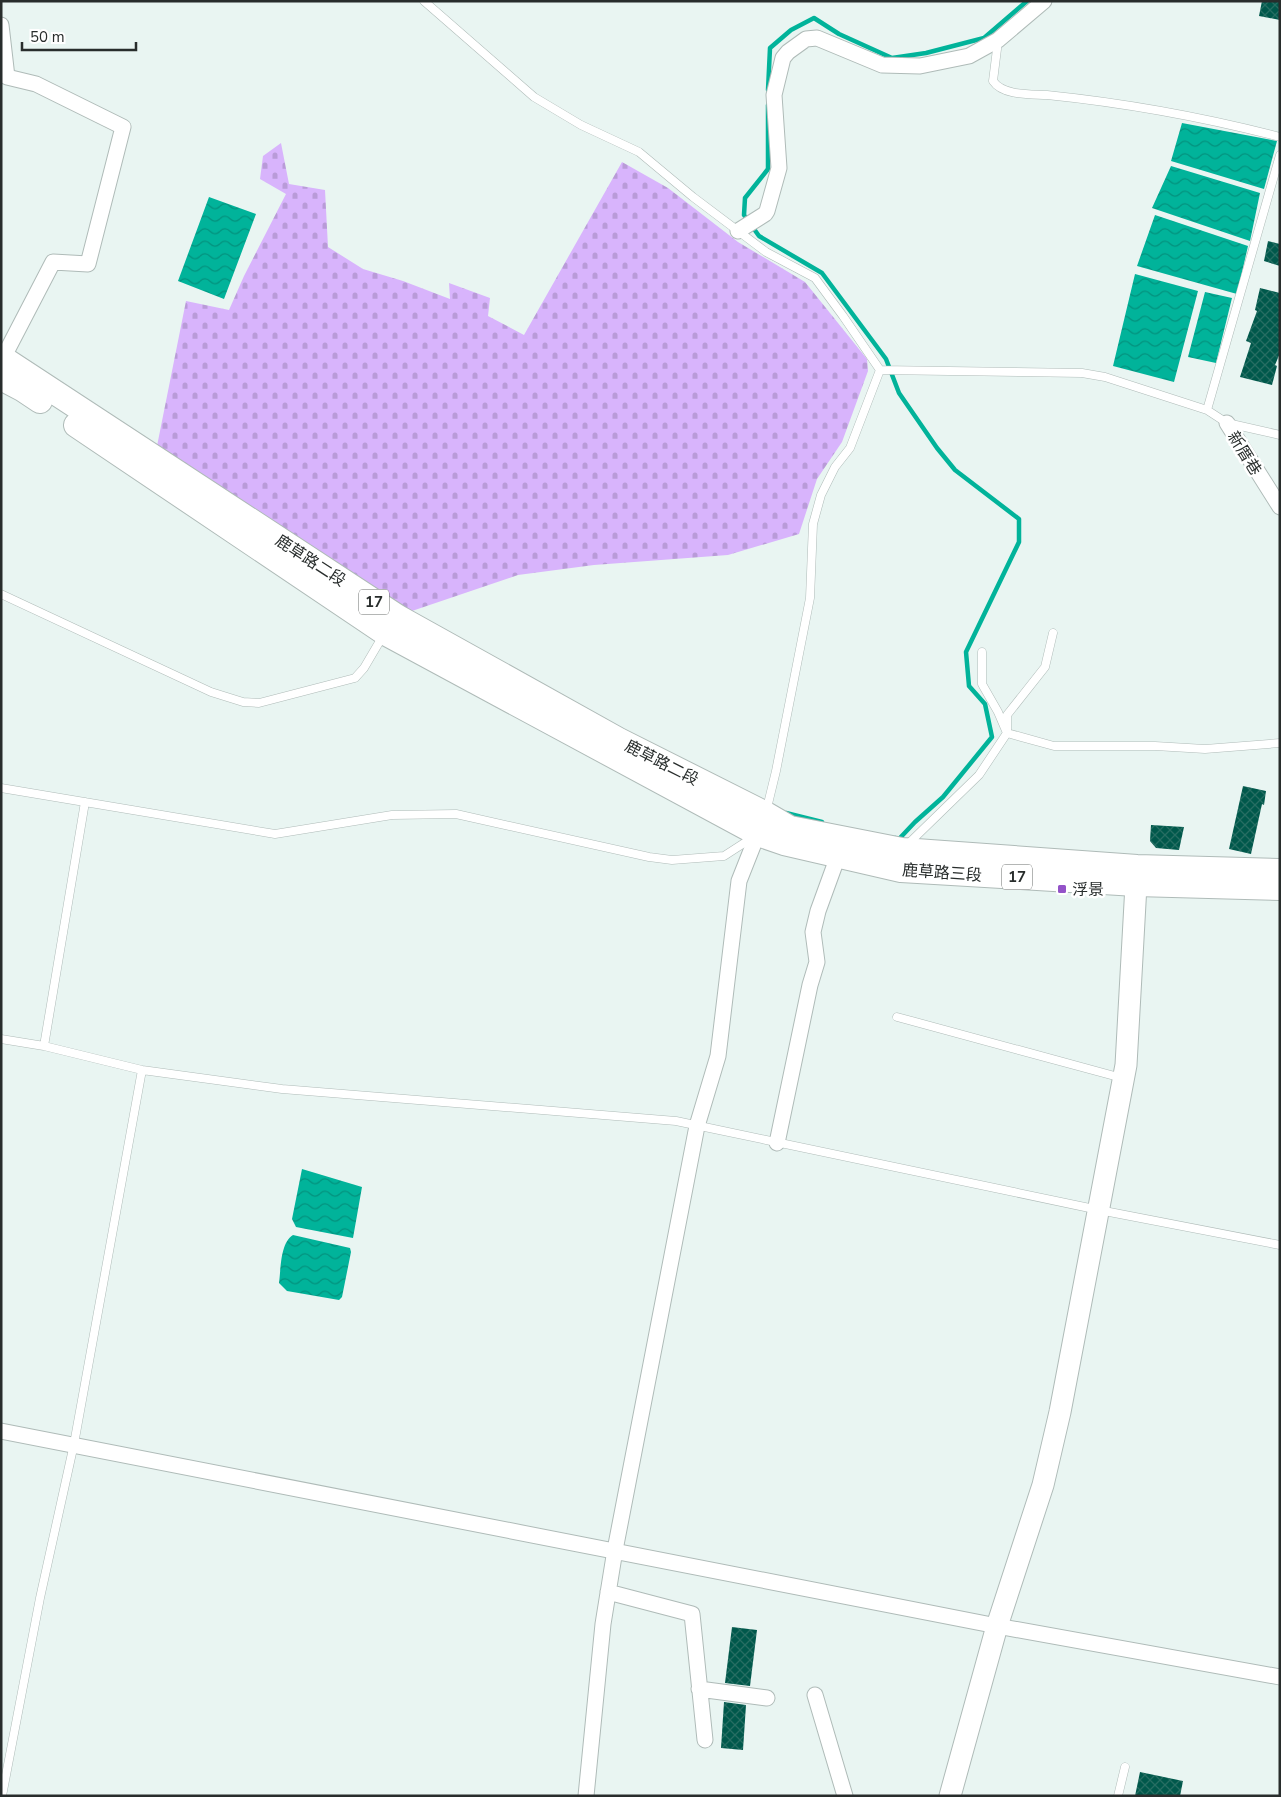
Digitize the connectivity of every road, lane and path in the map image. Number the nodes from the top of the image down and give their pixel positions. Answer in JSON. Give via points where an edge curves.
{"nodes":[{"id":1,"x":424,"y":1,"type":"edge"},
{"id":2,"x":1044,"y":1,"type":"edge"},
{"id":3,"x":1,"y":25,"type":"edge"},
{"id":4,"x":998,"y":40,"type":"junction"},
{"id":5,"x":1280,"y":137,"type":"edge"},
{"id":6,"x":1280,"y":155,"type":"edge"},
{"id":7,"x":738,"y":231,"type":"junction"},
{"id":8,"x":2,"y":364,"type":"edge"},
{"id":9,"x":880,"y":370,"type":"junction"},
{"id":10,"x":1207,"y":410,"type":"junction"},
{"id":11,"x":1227,"y":424,"type":"junction"},
{"id":12,"x":1280,"y":436,"type":"edge"},
{"id":13,"x":1280,"y":506,"type":"edge"},
{"id":14,"x":1,"y":594,"type":"edge"},
{"id":15,"x":385,"y":633,"type":"junction"},
{"id":16,"x":1052,"y":633,"type":"dead end"},
{"id":17,"x":982,"y":652,"type":"dead end"},
{"id":18,"x":1007,"y":733,"type":"junction"},
{"id":19,"x":1280,"y":743,"type":"edge"},
{"id":20,"x":1,"y":788,"type":"edge"},
{"id":21,"x":85,"y":802,"type":"junction"},
{"id":22,"x":762,"y":824,"type":"junction"},
{"id":23,"x":838,"y":856,"type":"junction"},
{"id":24,"x":902,"y":860,"type":"junction"},
{"id":25,"x":1280,"y":870,"type":"edge"},
{"id":26,"x":1137,"y":875,"type":"junction"},
{"id":27,"x":1280,"y":888,"type":"edge"},
{"id":28,"x":897,"y":1017,"type":"dead end"},
{"id":29,"x":1,"y":1039,"type":"edge"},
{"id":30,"x":44,"y":1046,"type":"junction"},
{"id":31,"x":142,"y":1070,"type":"junction"},
{"id":32,"x":1124,"y":1079,"type":"junction"},
{"id":33,"x":697,"y":1126,"type":"junction"},
{"id":34,"x":777,"y":1142,"type":"junction"},
{"id":35,"x":1099,"y":1210,"type":"junction"},
{"id":36,"x":1280,"y":1245,"type":"edge"},
{"id":37,"x":1,"y":1431,"type":"edge"},
{"id":38,"x":74,"y":1444,"type":"junction"},
{"id":39,"x":615,"y":1550,"type":"junction"},
{"id":40,"x":608,"y":1592,"type":"junction"},
{"id":41,"x":997,"y":1626,"type":"junction"},
{"id":42,"x":1280,"y":1677,"type":"edge"},
{"id":43,"x":699,"y":1689,"type":"junction"},
{"id":44,"x":815,"y":1695,"type":"dead end"},
{"id":45,"x":767,"y":1698,"type":"dead end"},
{"id":46,"x":704,"y":1740,"type":"dead end"},
{"id":47,"x":1125,"y":1767,"type":"dead end"},
{"id":48,"x":2,"y":1796,"type":"edge"},
{"id":49,"x":586,"y":1796,"type":"edge"},
{"id":50,"x":846,"y":1796,"type":"edge"},
{"id":51,"x":950,"y":1796,"type":"edge"},
{"id":52,"x":1118,"y":1796,"type":"edge"}],
"edges":[{"from":1,"to":7,"type":"lane","via":[[534,97],[581,125],[639,152]]},
{"from":2,"to":4,"type":"street"},
{"from":3,"to":8,"type":"street","via":[[7,76],[36,84],[123,127],[88,264],[53,262]]},
{"from":4,"to":5,"type":"lane","via":[[993,81],[997,87],[1013,92],[1093,100],[1218,121]]},
{"from":4,"to":7,"type":"street","via":[[969,56],[911,67],[882,65],[817,38],[806,39],[788,52],[782,58],[774,95],[780,168],[765,214]]},
{"from":6,"to":10,"type":"lane"},
{"from":7,"to":9,"type":"lane","via":[[766,252],[814,278]]},
{"from":8,"to":15,"type":"main road","name":"鹿草路二段","number":"17","via":[[22,388]]},
{"from":8,"to":22,"type":"main road","name":"鹿草路二段","number":"17","via":[[398,617]]},
{"from":9,"to":10,"type":"lane","via":[[1082,373]]},
{"from":9,"to":22,"type":"lane","via":[[850,448],[820,495],[813,524],[810,598],[776,771]]},
{"from":10,"to":11,"type":"lane"},
{"from":11,"to":12,"type":"lane"},
{"from":11,"to":13,"type":"street","name":"新厝巷"},
{"from":14,"to":15,"type":"lane","via":[[211,692],[243,702],[265,702],[355,678]]},
{"from":15,"to":22,"type":"main road","name":"鹿草路二段","number":"17"},
{"from":16,"to":18,"type":"lane","via":[[1045,667],[1007,715]]},
{"from":17,"to":18,"type":"lane","via":[[982,684]]},
{"from":18,"to":19,"type":"lane","via":[[1054,746],[1205,749]]},
{"from":18,"to":24,"type":"lane","via":[[979,775]]},
{"from":20,"to":21,"type":"lane"},
{"from":21,"to":22,"type":"lane","via":[[275,834],[392,815],[456,814],[672,860],[724,856]]},
{"from":21,"to":30,"type":"lane"},
{"from":22,"to":23,"type":"main road","name":"鹿草路三段","number":"17","via":[[784,843]]},
{"from":22,"to":24,"type":"main road","name":"鹿草路三段","number":"17","via":[[790,828]]},
{"from":22,"to":33,"type":"street","via":[[739,881],[718,1056]]},
{"from":23,"to":24,"type":"main road","name":"鹿草路三段","number":"17"},
{"from":23,"to":34,"type":"street","via":[[813,932],[817,962]]},
{"from":24,"to":26,"type":"main road","name":"鹿草路三段","number":"17"},
{"from":25,"to":26,"type":"main road","name":"鹿草路三段","number":"17"},
{"from":26,"to":27,"type":"main road","name":"鹿草路三段","number":"17"},
{"from":26,"to":32,"type":"street"},
{"from":28,"to":32,"type":"lane"},
{"from":29,"to":30,"type":"lane"},
{"from":30,"to":31,"type":"lane"},
{"from":31,"to":33,"type":"lane","via":[[282,1089],[676,1121]]},
{"from":31,"to":38,"type":"lane"},
{"from":32,"to":35,"type":"street"},
{"from":33,"to":34,"type":"lane"},
{"from":33,"to":39,"type":"street"},
{"from":34,"to":35,"type":"lane"},
{"from":35,"to":36,"type":"lane"},
{"from":35,"to":41,"type":"street","via":[[1045,1476]]},
{"from":37,"to":38,"type":"street"},
{"from":38,"to":39,"type":"street"},
{"from":38,"to":48,"type":"lane"},
{"from":39,"to":40,"type":"street"},
{"from":39,"to":41,"type":"street"},
{"from":40,"to":43,"type":"street","via":[[692,1614]]},
{"from":40,"to":49,"type":"street"},
{"from":41,"to":42,"type":"street"},
{"from":41,"to":51,"type":"street"},
{"from":43,"to":45,"type":"street"},
{"from":43,"to":46,"type":"street"},
{"from":44,"to":50,"type":"street"},
{"from":47,"to":52,"type":"lane"}]}
